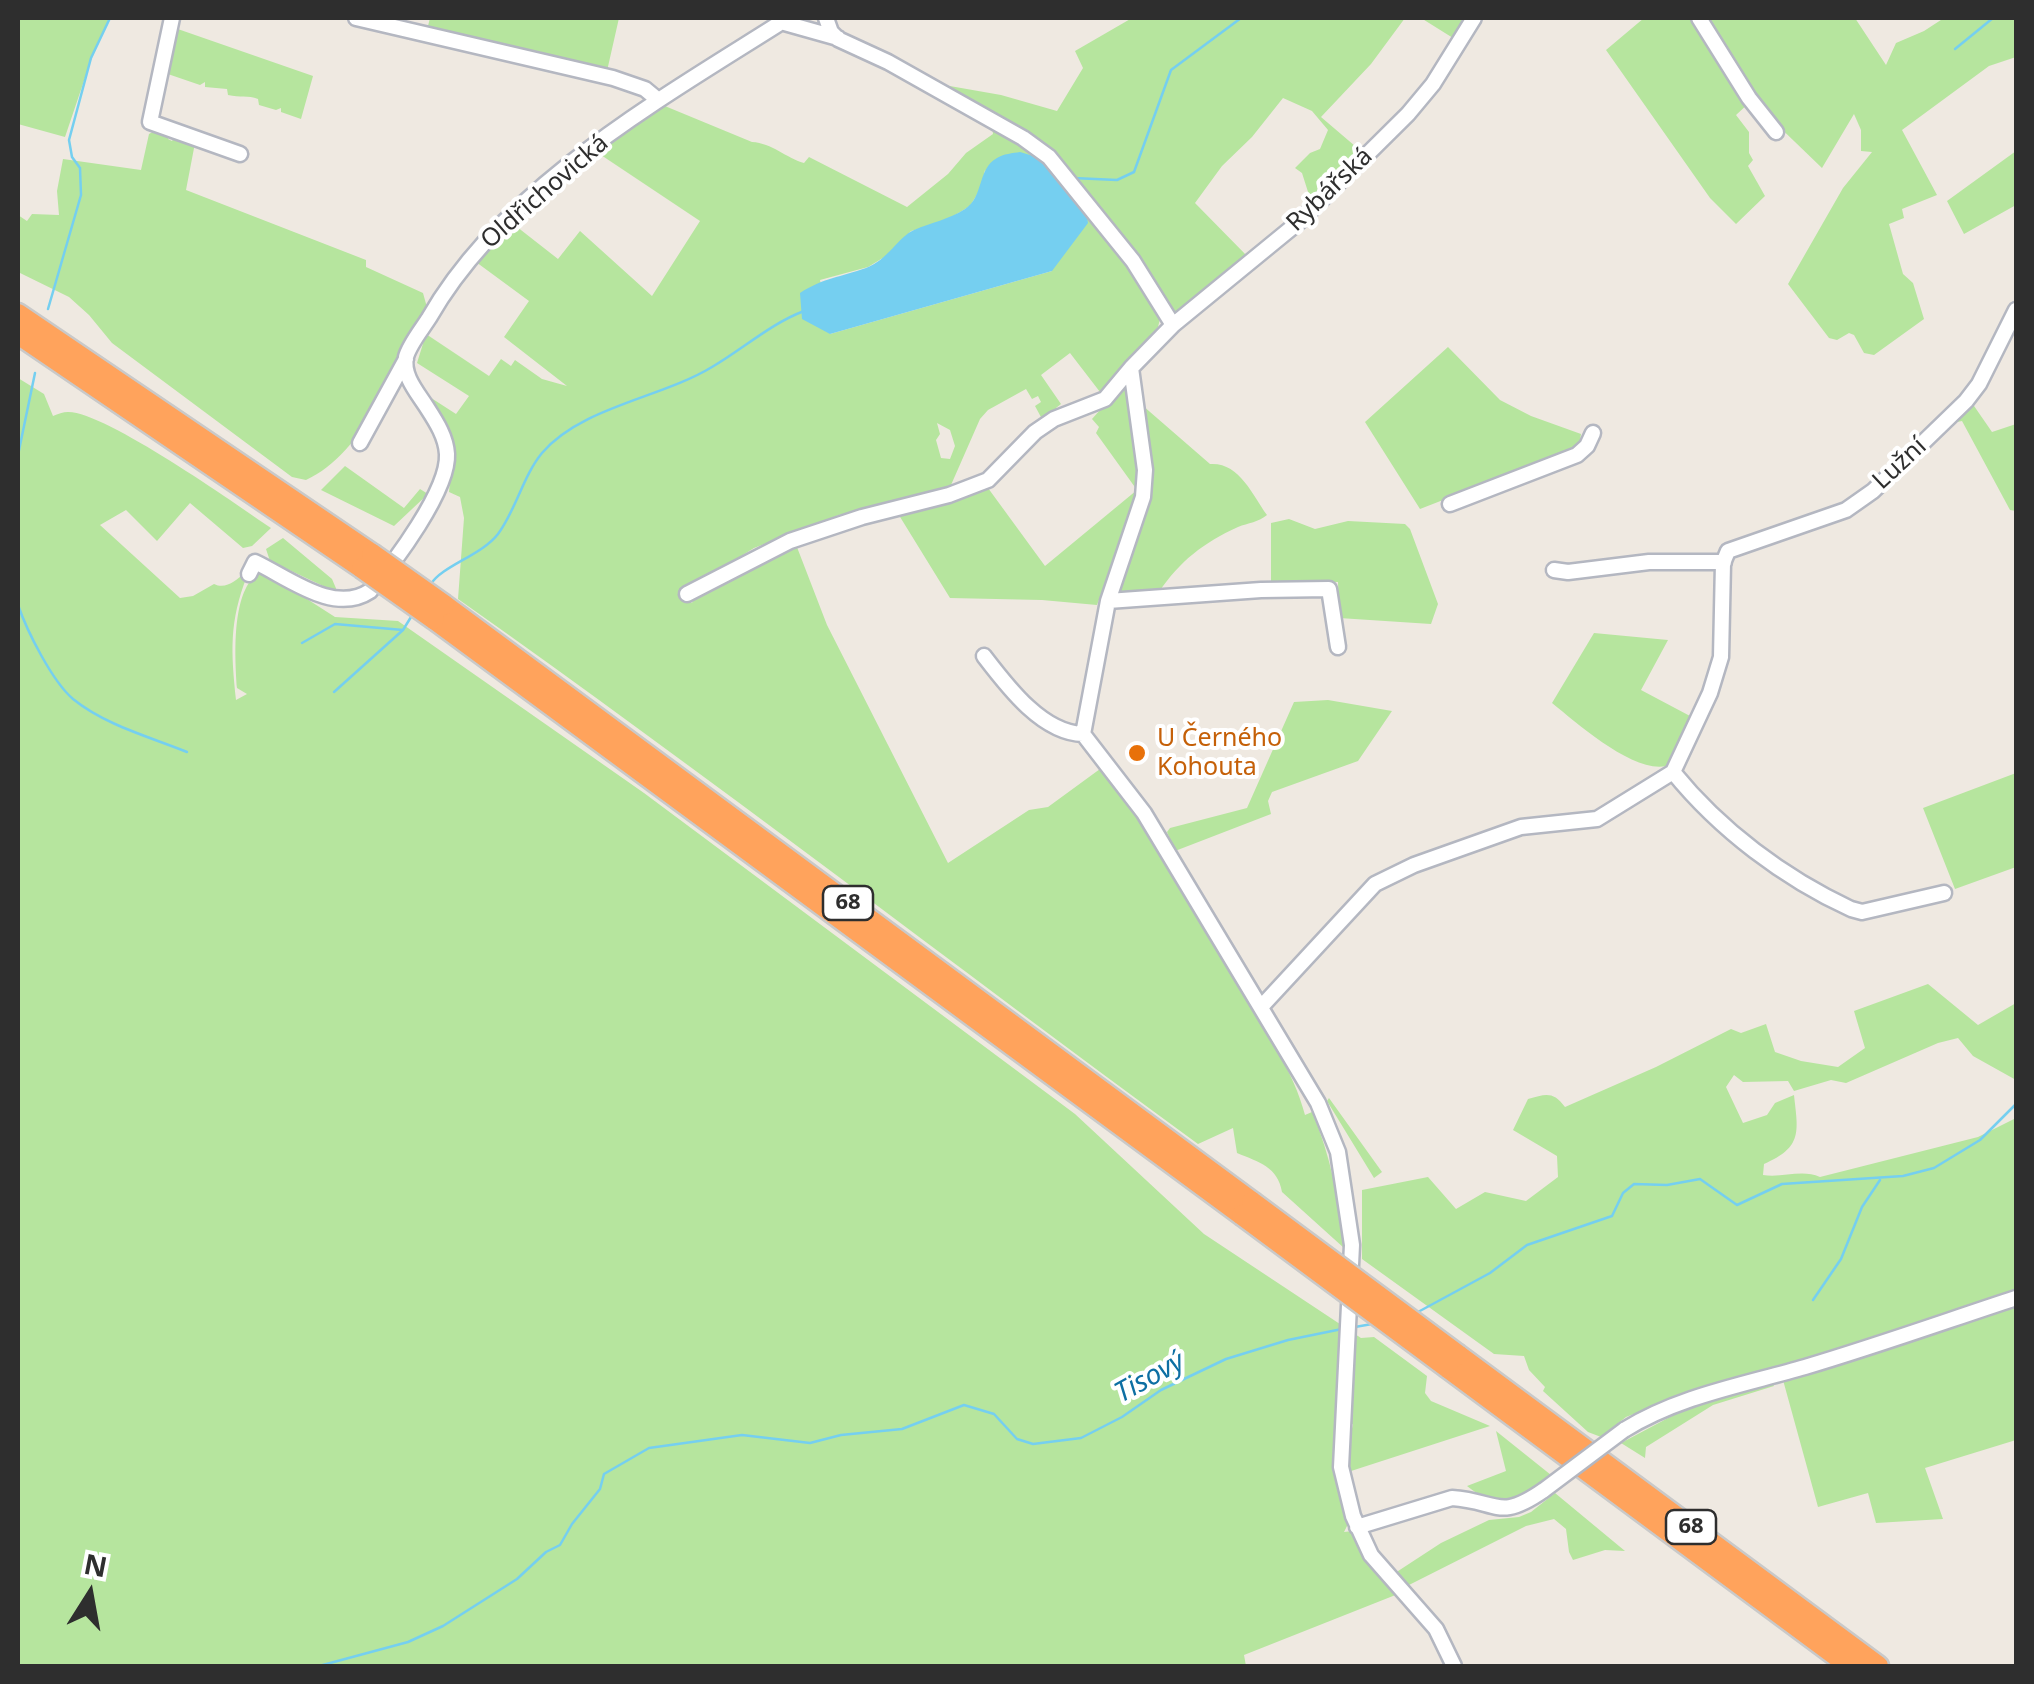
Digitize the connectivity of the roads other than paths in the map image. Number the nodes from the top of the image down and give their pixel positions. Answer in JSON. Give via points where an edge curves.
{"nodes":[{"id":1,"x":172,"y":18,"type":"edge"},
{"id":2,"x":356,"y":18,"type":"edge"},
{"id":3,"x":826,"y":18,"type":"edge"},
{"id":4,"x":1474,"y":18,"type":"edge"},
{"id":5,"x":1699,"y":18,"type":"edge"},
{"id":6,"x":785,"y":20,"type":"edge"},
{"id":7,"x":838,"y":39,"type":"junction"},
{"id":8,"x":656,"y":98,"type":"junction"},
{"id":9,"x":1776,"y":132,"type":"dead end"},
{"id":10,"x":240,"y":154,"type":"dead end"},
{"id":11,"x":2016,"y":310,"type":"edge"},
{"id":12,"x":18,"y":314,"type":"edge"},
{"id":13,"x":1173,"y":324,"type":"junction"},
{"id":14,"x":18,"y":334,"type":"edge"},
{"id":15,"x":406,"y":358,"type":"junction"},
{"id":16,"x":1131,"y":368,"type":"junction"},
{"id":17,"x":1593,"y":433,"type":"dead end"},
{"id":18,"x":360,"y":443,"type":"dead end"},
{"id":19,"x":1450,"y":504,"type":"dead end"},
{"id":20,"x":1726,"y":556,"type":"junction"},
{"id":21,"x":367,"y":561,"type":"junction"},
{"id":22,"x":1554,"y":570,"type":"dead end"},
{"id":23,"x":249,"y":574,"type":"dead end"},
{"id":24,"x":688,"y":594,"type":"dead end"},
{"id":25,"x":1108,"y":601,"type":"junction"},
{"id":26,"x":1338,"y":647,"type":"dead end"},
{"id":27,"x":984,"y":656,"type":"dead end"},
{"id":28,"x":1082,"y":734,"type":"junction"},
{"id":29,"x":1673,"y":772,"type":"junction"},
{"id":30,"x":1944,"y":893,"type":"dead end"},
{"id":31,"x":1261,"y":1008,"type":"junction"},
{"id":32,"x":2016,"y":1298,"type":"edge"},
{"id":33,"x":1453,"y":1361,"type":"junction"},
{"id":34,"x":1357,"y":1527,"type":"junction"},
{"id":35,"x":1454,"y":1666,"type":"edge"},
{"id":36,"x":1850,"y":1666,"type":"edge"},
{"id":37,"x":1878,"y":1666,"type":"edge"}],
"edges":[{"from":1,"to":10,"type":"street","via":[[150,122]]},
{"from":2,"to":8,"type":"street","via":[[614,78]]},
{"from":3,"to":7,"type":"street"},
{"from":4,"to":13,"type":"street","name":"Rybářská","via":[[1408,114],[1300,221]]},
{"from":5,"to":9,"type":"street"},
{"from":6,"to":7,"type":"street"},
{"from":6,"to":8,"type":"street","name":"Oldřichovická"},
{"from":7,"to":13,"type":"street","via":[[1050,157],[1133,261]]},
{"from":8,"to":15,"type":"street","name":"Oldřichovická","via":[[487,238]]},
{"from":11,"to":20,"type":"street","name":"Lužní","via":[[1972,392],[1873,491],[1846,510]]},
{"from":12,"to":21,"type":"highway","number":"68"},
{"from":13,"to":16,"type":"street","name":"Rybářská"},
{"from":14,"to":21,"type":"highway","number":"68"},
{"from":15,"to":18,"type":"street","name":"Oldřichovická"},
{"from":15,"to":23,"type":"street","via":[[408,378],[440,429],[445,476],[381,578],[358,599],[344,601],[255,562]]},
{"from":16,"to":24,"type":"street","name":"Rybářská","via":[[1105,399],[1035,432],[988,480],[790,541]]},
{"from":16,"to":25,"type":"street","via":[[1143,498]]},
{"from":17,"to":19,"type":"street","via":[[1577,455]]},
{"from":20,"to":22,"type":"street","name":"Lužní"},
{"from":20,"to":29,"type":"street","via":[[1721,657]]},
{"from":21,"to":33,"type":"highway","number":"68","bridge":true},
{"from":25,"to":26,"type":"street","via":[[1329,589]]},
{"from":25,"to":28,"type":"street"},
{"from":27,"to":28,"type":"street","via":[[1018,698],[1062,732]]},
{"from":28,"to":31,"type":"street","via":[[1144,814]]},
{"from":29,"to":30,"type":"street","via":[[1782,870],[1851,910]]},
{"from":29,"to":31,"type":"street","via":[[1597,819],[1521,827],[1375,884]]},
{"from":31,"to":34,"type":"street","via":[[1318,1104],[1346,1187],[1352,1245],[1341,1467]]},
{"from":32,"to":34,"type":"street","bridge":true,"via":[[1721,1388],[1642,1419],[1524,1504],[1496,1509],[1452,1498]]},
{"from":33,"to":36,"type":"highway","number":"68"},
{"from":33,"to":37,"type":"highway","number":"68"},
{"from":34,"to":35,"type":"street","via":[[1378,1566],[1436,1629]]}]}
